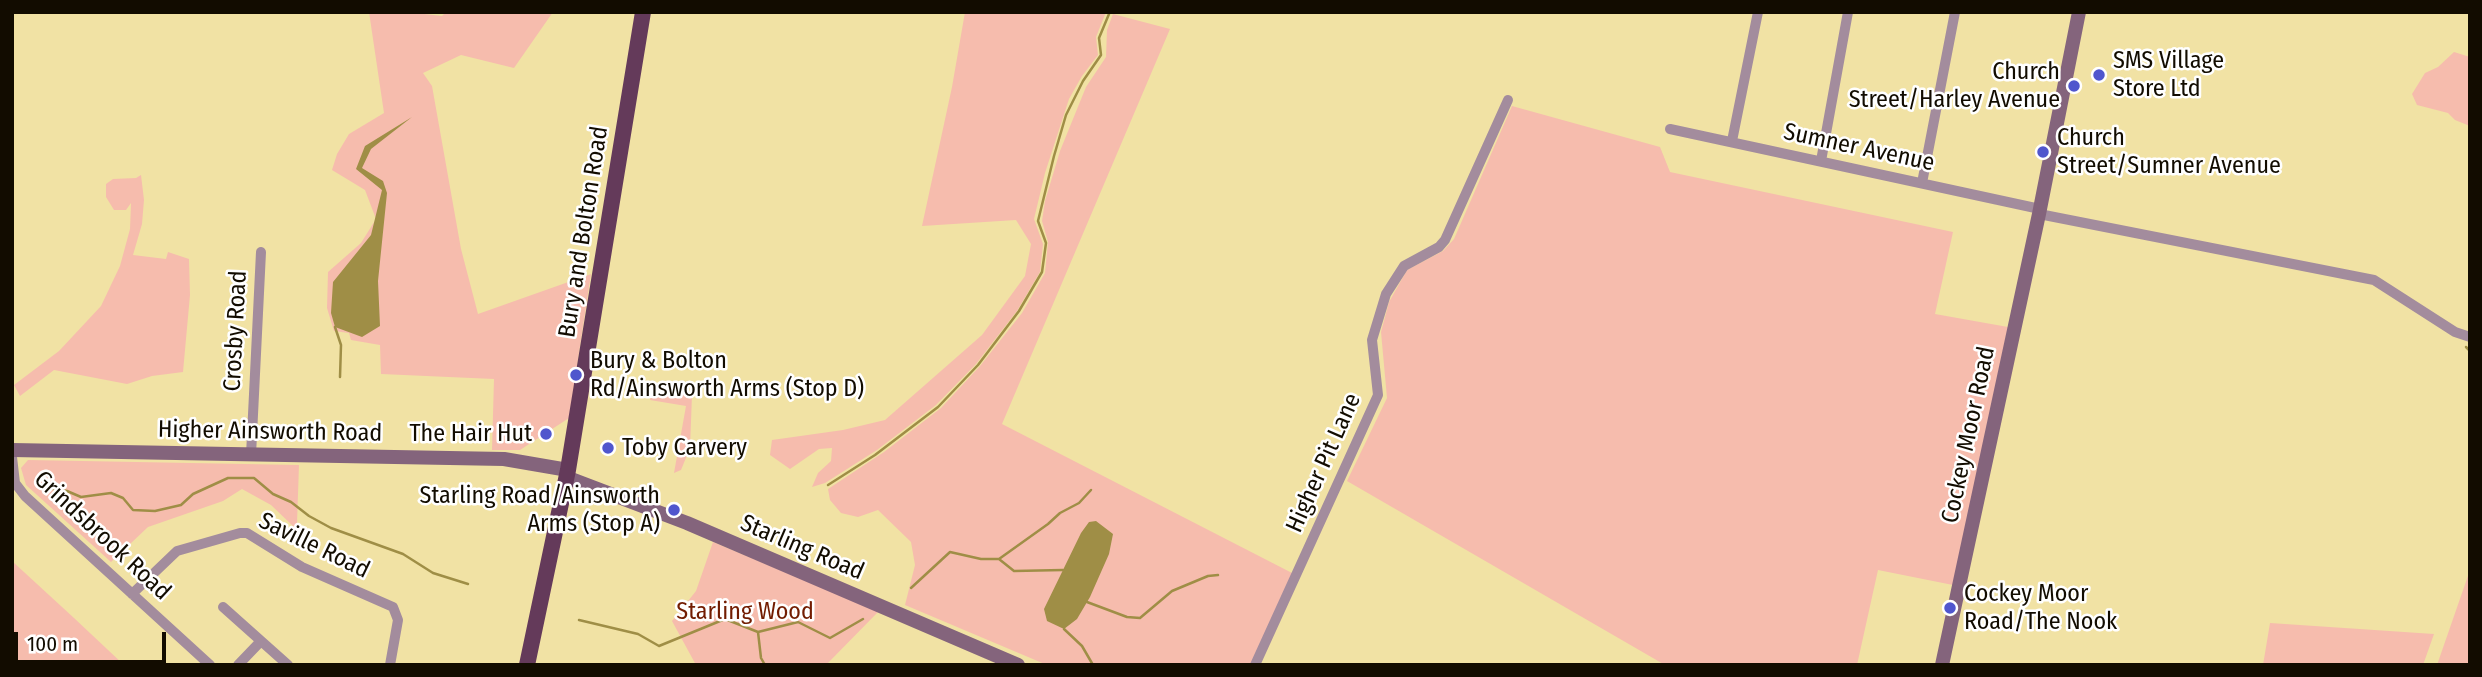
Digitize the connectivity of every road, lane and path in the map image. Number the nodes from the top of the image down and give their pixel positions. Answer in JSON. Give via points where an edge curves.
{"nodes":[{"id":1,"x":643,"y":12,"type":"edge"},
{"id":2,"x":1758,"y":12,"type":"edge"},
{"id":3,"x":1847,"y":12,"type":"edge"},
{"id":4,"x":1955,"y":12,"type":"edge"},
{"id":5,"x":2079,"y":12,"type":"edge"},
{"id":6,"x":1508,"y":100,"type":"dead end"},
{"id":7,"x":1670,"y":129,"type":"dead end"},
{"id":8,"x":1732,"y":141,"type":"junction"},
{"id":9,"x":1821,"y":161,"type":"junction"},
{"id":10,"x":1922,"y":183,"type":"junction"},
{"id":11,"x":2039,"y":211,"type":"junction"},
{"id":12,"x":261,"y":252,"type":"dead end"},
{"id":13,"x":2470,"y":337,"type":"edge"},
{"id":14,"x":12,"y":450,"type":"edge"},
{"id":15,"x":251,"y":455,"type":"junction"},
{"id":16,"x":12,"y":457,"type":"edge"},
{"id":17,"x":567,"y":474,"type":"junction"},
{"id":18,"x":132,"y":594,"type":"junction"},
{"id":19,"x":223,"y":607,"type":"dead end"},
{"id":20,"x":261,"y":640,"type":"junction"},
{"id":21,"x":210,"y":665,"type":"edge"},
{"id":22,"x":238,"y":665,"type":"edge"},
{"id":23,"x":288,"y":665,"type":"edge"},
{"id":24,"x":390,"y":665,"type":"edge"},
{"id":25,"x":527,"y":665,"type":"edge"},
{"id":26,"x":1018,"y":665,"type":"edge"},
{"id":27,"x":1255,"y":665,"type":"edge"},
{"id":28,"x":1942,"y":665,"type":"edge"}],
"edges":[{"from":1,"to":17,"type":"highway","name":"Bury and Bolton Road"},
{"from":2,"to":8,"type":"street"},
{"from":3,"to":9,"type":"street"},
{"from":4,"to":10,"type":"street"},
{"from":5,"to":11,"type":"main road","name":"Cockey Moor Road"},
{"from":6,"to":27,"type":"street","name":"Higher Pit Lane","via":[[1446,240],[1405,267],[1386,294],[1372,340],[1378,395]]},
{"from":7,"to":8,"type":"street","name":"Sumner Avenue"},
{"from":8,"to":9,"type":"street","name":"Sumner Avenue"},
{"from":9,"to":10,"type":"street","name":"Sumner Avenue"},
{"from":10,"to":11,"type":"street","name":"Sumner Avenue"},
{"from":11,"to":13,"type":"street","name":"Sumner Avenue","via":[[2374,280]]},
{"from":11,"to":28,"type":"main road","name":"Cockey Moor Road"},
{"from":12,"to":15,"type":"street","name":"Crosby Road"},
{"from":14,"to":15,"type":"main road","name":"Higher Ainsworth Road"},
{"from":15,"to":17,"type":"main road","name":"Higher Ainsworth Road","via":[[504,459]]},
{"from":16,"to":18,"type":"street","name":"Grindsbrook Road","via":[[18,488]]},
{"from":17,"to":25,"type":"highway","name":"Bury and Bolton Road"},
{"from":17,"to":26,"type":"main road","name":"Starling Road"},
{"from":18,"to":21,"type":"street","name":"Grindsbrook Road"},
{"from":18,"to":24,"type":"street","name":"Saville Road","via":[[177,551],[247,533],[302,567],[393,607],[398,620]]},
{"from":19,"to":20,"type":"street"},
{"from":20,"to":22,"type":"street"},
{"from":20,"to":23,"type":"street"}]}
